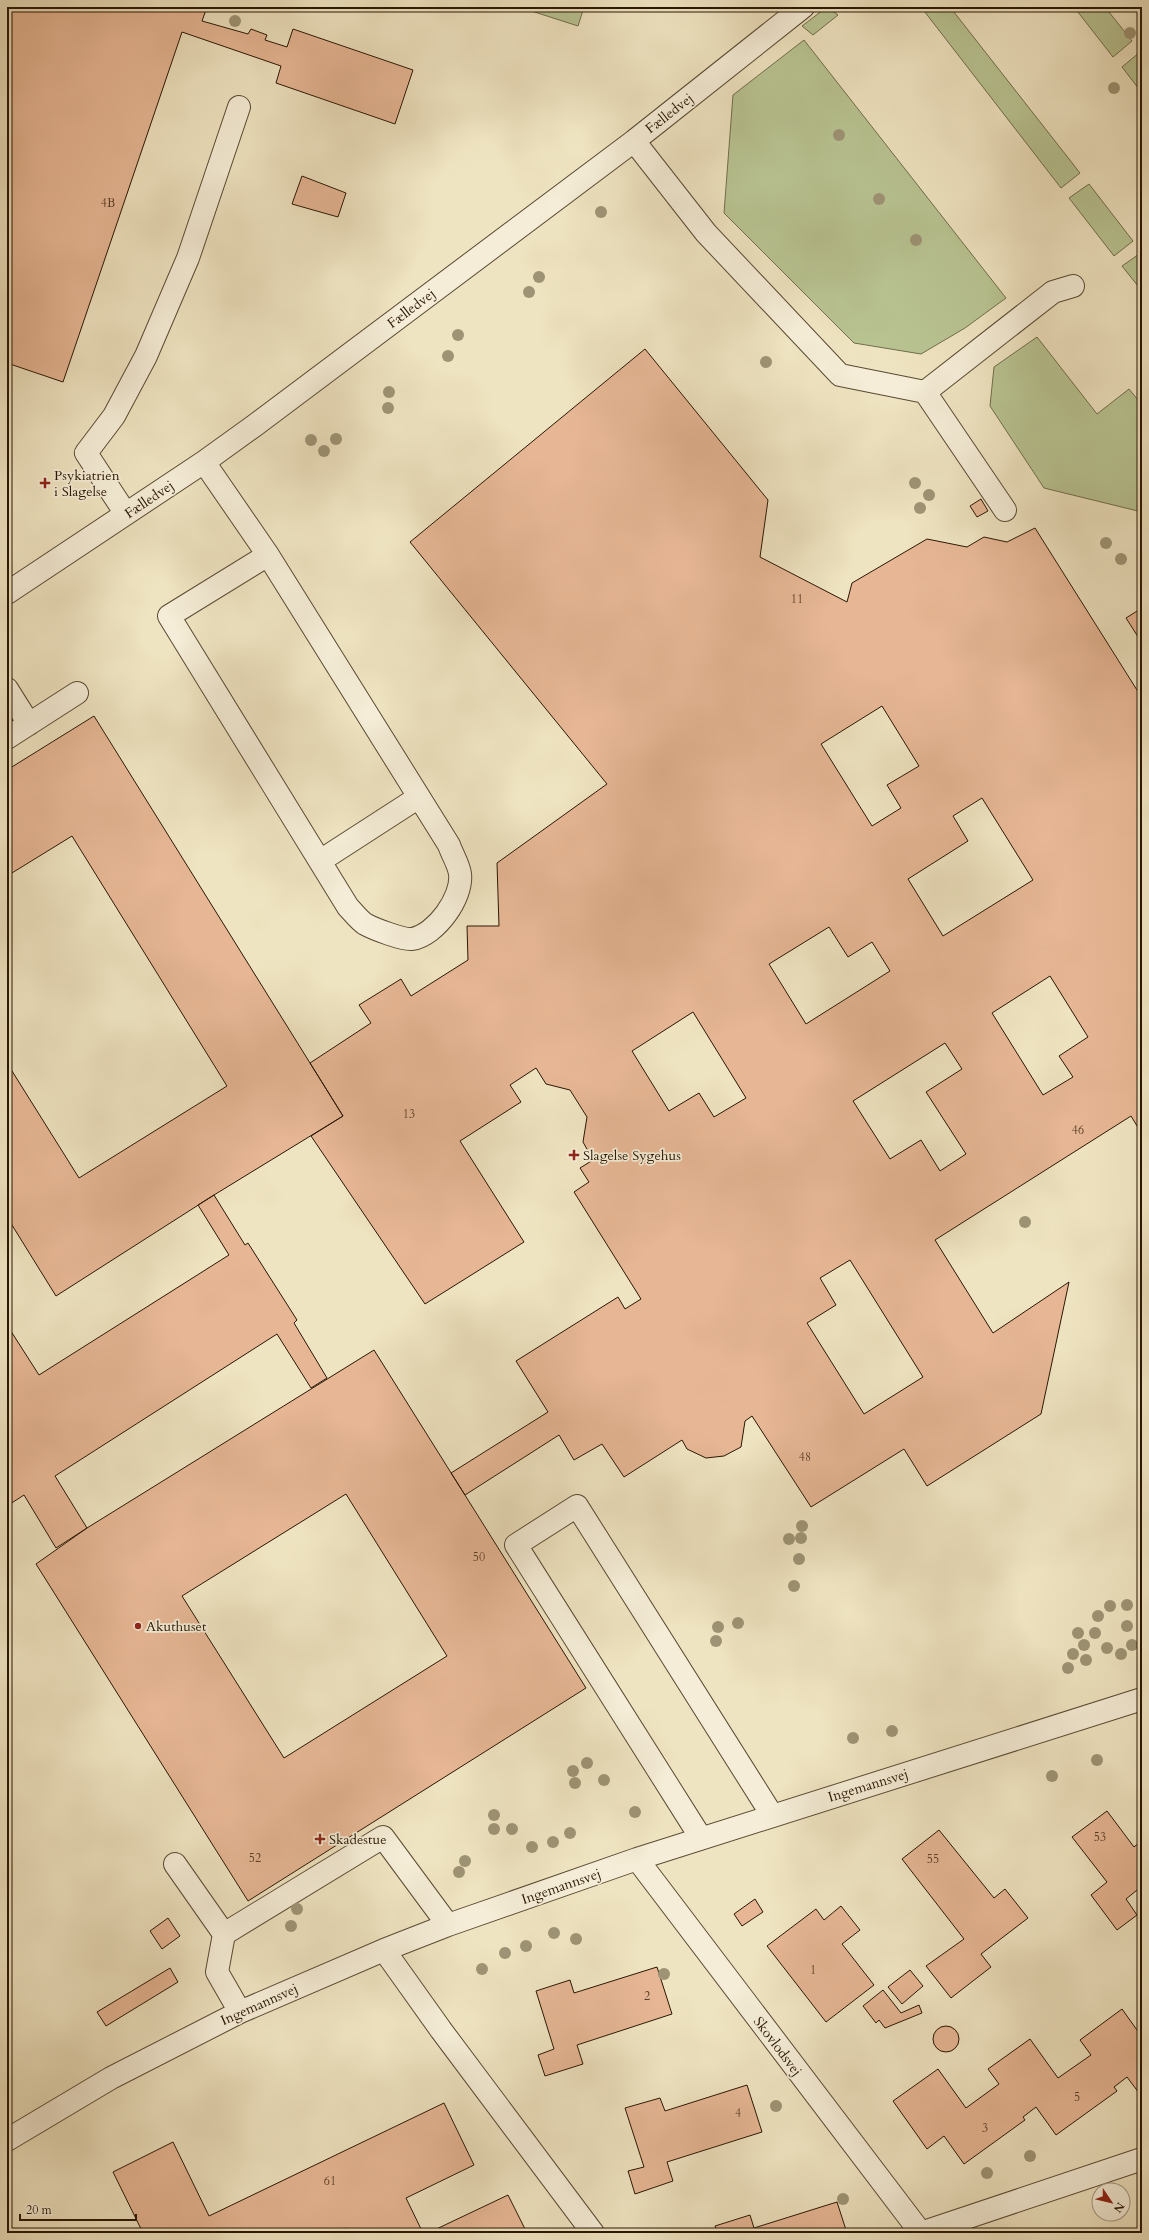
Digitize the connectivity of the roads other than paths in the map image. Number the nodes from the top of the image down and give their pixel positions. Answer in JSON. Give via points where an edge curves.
{"nodes":[{"id":1,"x":803,"y":7,"type":"edge"},
{"id":2,"x":239,"y":107,"type":"dead end"},
{"id":3,"x":634,"y":141,"type":"junction"},
{"id":4,"x":1073,"y":286,"type":"dead end"},
{"id":5,"x":925,"y":392,"type":"junction"},
{"id":6,"x":204,"y":462,"type":"junction"},
{"id":7,"x":1005,"y":510,"type":"dead end"},
{"id":8,"x":126,"y":514,"type":"junction"},
{"id":9,"x":268,"y":554,"type":"junction"},
{"id":10,"x":7,"y":593,"type":"edge"},
{"id":11,"x":7,"y":689,"type":"edge"},
{"id":12,"x":77,"y":693,"type":"dead end"},
{"id":13,"x":29,"y":724,"type":"junction"},
{"id":14,"x":7,"y":738,"type":"edge"},
{"id":15,"x":419,"y":797,"type":"junction"},
{"id":16,"x":320,"y":861,"type":"junction"},
{"id":17,"x":1142,"y":1699,"type":"edge"},
{"id":18,"x":772,"y":1815,"type":"junction"},
{"id":19,"x":701,"y":1838,"type":"junction"},
{"id":20,"x":637,"y":1859,"type":"junction"},
{"id":21,"x":175,"y":1864,"type":"dead end"},
{"id":22,"x":448,"y":1925,"type":"junction"},
{"id":23,"x":224,"y":1934,"type":"junction"},
{"id":24,"x":384,"y":1950,"type":"junction"},
{"id":25,"x":240,"y":2012,"type":"junction"},
{"id":26,"x":7,"y":2140,"type":"edge"},
{"id":27,"x":1142,"y":2159,"type":"edge"},
{"id":28,"x":592,"y":2233,"type":"edge"},
{"id":29,"x":921,"y":2233,"type":"edge"}],
"edges":[{"from":1,"to":3,"type":"street","name":"Fælledvej"},
{"from":2,"to":8,"type":"street","via":[[188,258],[146,356],[114,416],[86,453]]},
{"from":3,"to":5,"type":"street","via":[[706,233],[840,375]]},
{"from":3,"to":6,"type":"street","name":"Fælledvej"},
{"from":4,"to":5,"type":"street","via":[[1052,292]]},
{"from":5,"to":7,"type":"street"},
{"from":6,"to":8,"type":"street","name":"Fælledvej"},
{"from":6,"to":9,"type":"street"},
{"from":8,"to":10,"type":"street","name":"Fælledvej"},
{"from":9,"to":15,"type":"street"},
{"from":9,"to":16,"type":"street","via":[[169,616]]},
{"from":11,"to":13,"type":"street"},
{"from":12,"to":13,"type":"street"},
{"from":13,"to":14,"type":"street"},
{"from":15,"to":16,"type":"street"},
{"from":15,"to":16,"type":"street","via":[[449,845],[460,874],[453,903],[445,916],[431,929],[412,939],[395,936],[365,924],[348,907]]},
{"from":17,"to":18,"type":"street","name":"Ingemannsvej"},
{"from":18,"to":19,"type":"street","name":"Ingemannsvej"},
{"from":18,"to":19,"type":"street","via":[[577,1506],[516,1545]]},
{"from":19,"to":20,"type":"street","name":"Ingemannsvej"},
{"from":20,"to":22,"type":"street","name":"Ingemannsvej"},
{"from":20,"to":29,"type":"street","name":"Skovlodsvej"},
{"from":21,"to":23,"type":"street"},
{"from":22,"to":23,"type":"street","via":[[383,1837]]},
{"from":22,"to":24,"type":"street","name":"Ingemannsvej"},
{"from":23,"to":25,"type":"street","via":[[217,1972]]},
{"from":24,"to":25,"type":"street","name":"Ingemannsvej"},
{"from":24,"to":28,"type":"street","via":[[445,2037]]},
{"from":25,"to":26,"type":"street","name":"Ingemannsvej","via":[[111,2078]]},
{"from":27,"to":29,"type":"street","name":"Skovlodsvej"}]}
